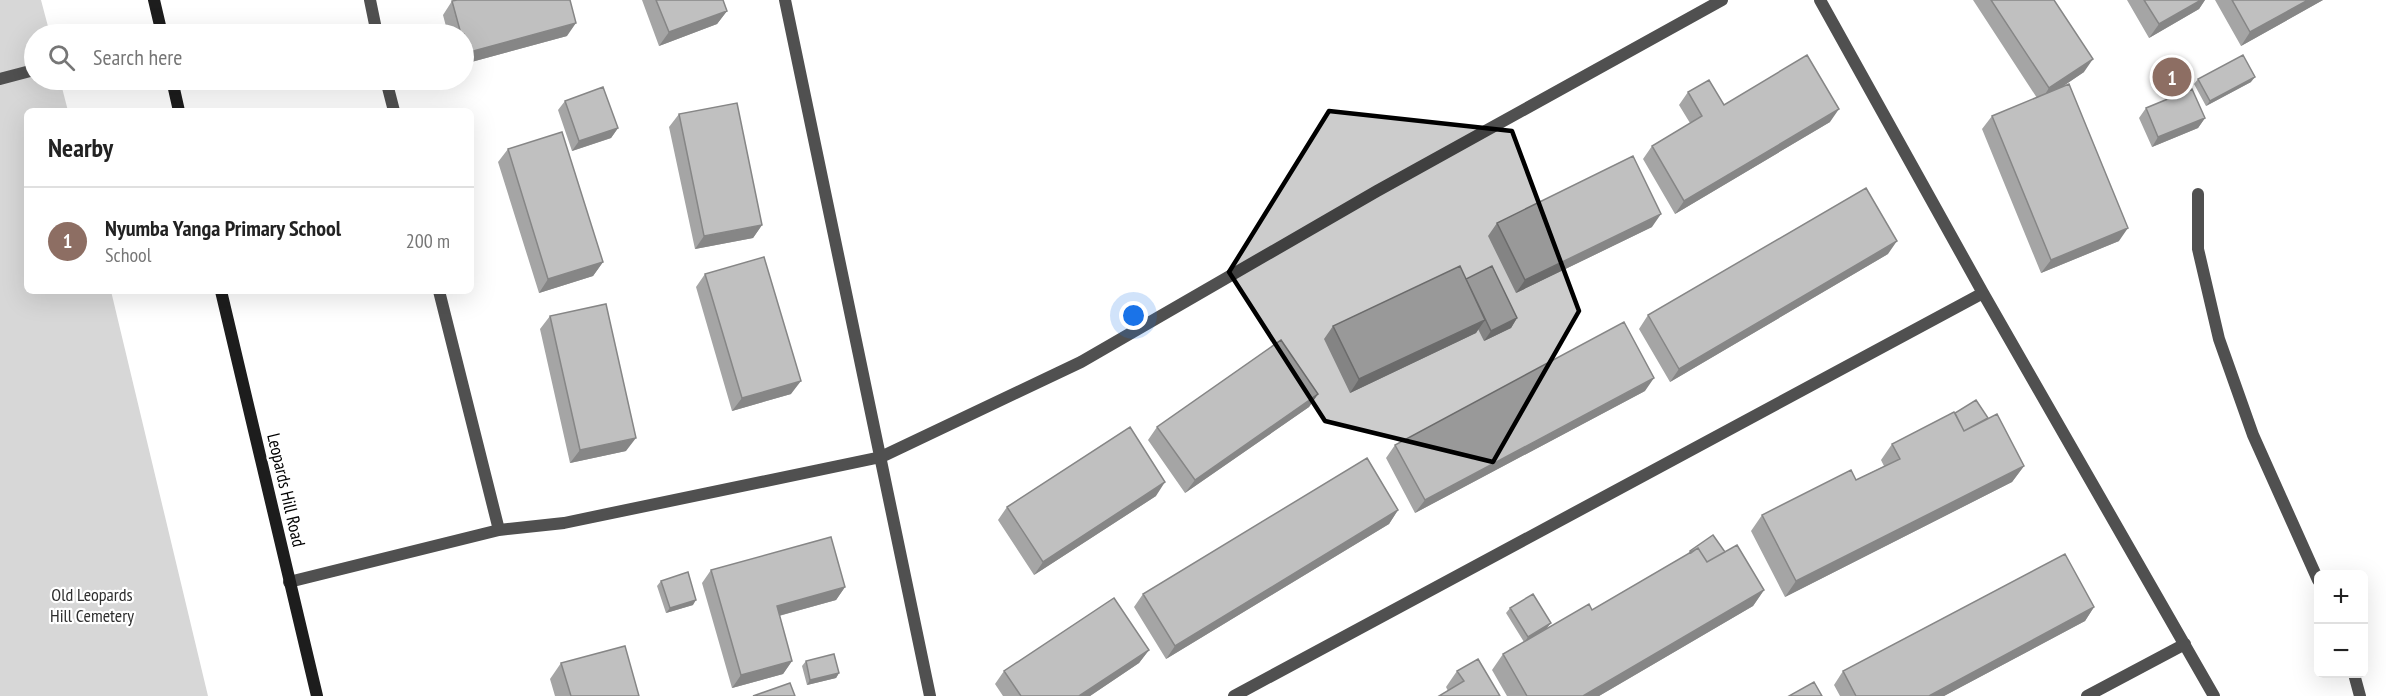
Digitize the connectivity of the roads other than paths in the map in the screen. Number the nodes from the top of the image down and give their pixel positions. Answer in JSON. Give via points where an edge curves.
{"nodes":[{"id":1,"x":154,"y":0,"type":"edge"},
{"id":2,"x":370,"y":0,"type":"edge"},
{"id":3,"x":785,"y":0,"type":"edge"},
{"id":4,"x":1722,"y":0,"type":"edge"},
{"id":5,"x":1820,"y":0,"type":"edge"},
{"id":6,"x":160,"y":24,"type":"edge"},
{"id":7,"x":375,"y":24,"type":"edge"},
{"id":8,"x":24,"y":73,"type":"edge"},
{"id":9,"x":0,"y":79,"type":"edge"},
{"id":10,"x":174,"y":90,"type":"edge"},
{"id":11,"x":389,"y":90,"type":"edge"},
{"id":12,"x":178,"y":108,"type":"edge"},
{"id":13,"x":393,"y":108,"type":"edge"},
{"id":14,"x":2198,"y":194,"type":"dead end"},
{"id":15,"x":1983,"y":292,"type":"junction"},
{"id":16,"x":222,"y":294,"type":"edge"},
{"id":17,"x":440,"y":294,"type":"edge"},
{"id":18,"x":881,"y":457,"type":"junction"},
{"id":19,"x":499,"y":530,"type":"junction"},
{"id":20,"x":2314,"y":570,"type":"edge"},
{"id":21,"x":289,"y":582,"type":"junction"},
{"id":22,"x":2185,"y":644,"type":"junction"},
{"id":23,"x":2355,"y":678,"type":"edge"},
{"id":24,"x":317,"y":696,"type":"edge"},
{"id":25,"x":930,"y":696,"type":"edge"},
{"id":26,"x":1234,"y":696,"type":"edge"},
{"id":27,"x":2087,"y":696,"type":"edge"},
{"id":28,"x":2214,"y":696,"type":"edge"},
{"id":29,"x":2360,"y":696,"type":"edge"}],
"edges":[{"from":1,"to":6,"type":"main road"},
{"from":2,"to":7,"type":"street"},
{"from":3,"to":18,"type":"street"},
{"from":4,"to":18,"type":"street","via":[[1377,191],[1081,362]]},
{"from":5,"to":15,"type":"street"},
{"from":8,"to":9,"type":"street"},
{"from":10,"to":12,"type":"main road"},
{"from":11,"to":13,"type":"street"},
{"from":14,"to":20,"type":"street","via":[[2198,249],[2219,339],[2253,435]]},
{"from":15,"to":22,"type":"street"},
{"from":15,"to":26,"type":"street"},
{"from":16,"to":21,"type":"main road","name":"Leopards Hill Road"},
{"from":17,"to":19,"type":"street"},
{"from":18,"to":19,"type":"street","via":[[564,523]]},
{"from":18,"to":25,"type":"street"},
{"from":19,"to":21,"type":"street"},
{"from":21,"to":24,"type":"main road","name":"Leopards Hill Road"},
{"from":22,"to":27,"type":"street"},
{"from":22,"to":28,"type":"street"},
{"from":23,"to":29,"type":"street"}]}
